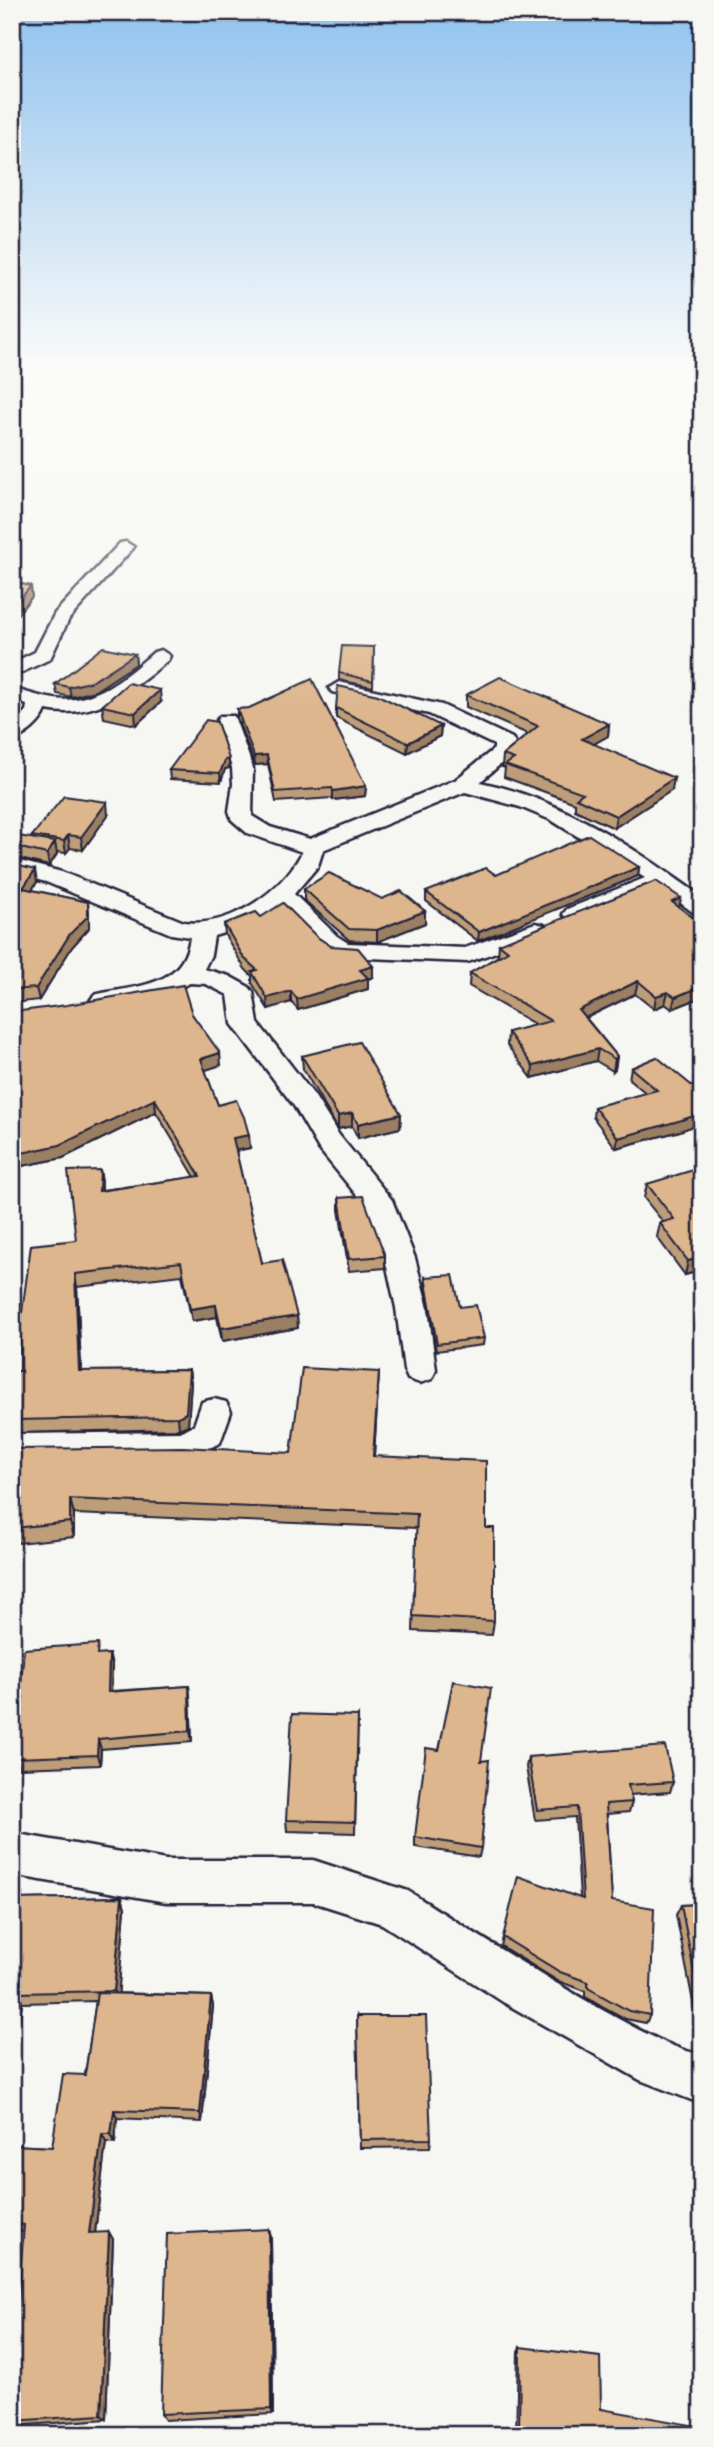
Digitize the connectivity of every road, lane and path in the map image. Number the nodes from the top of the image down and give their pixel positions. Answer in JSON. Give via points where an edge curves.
{"nodes":[{"id":1,"x":125,"y":547,"type":"dead end"},
{"id":2,"x":161,"y":656,"type":"dead end"},
{"id":3,"x":12,"y":671,"type":"edge"},
{"id":4,"x":338,"y":688,"type":"edge"},
{"id":5,"x":12,"y":694,"type":"edge"},
{"id":6,"x":38,"y":701,"type":"junction"},
{"id":7,"x":227,"y":720,"type":"dead end"},
{"id":8,"x":12,"y":734,"type":"edge"},
{"id":9,"x":463,"y":785,"type":"junction"},
{"id":10,"x":310,"y":847,"type":"junction"},
{"id":11,"x":12,"y":866,"type":"edge"},
{"id":12,"x":662,"y":879,"type":"junction"},
{"id":13,"x":280,"y":894,"type":"junction"},
{"id":14,"x":702,"y":908,"type":"edge"},
{"id":15,"x":203,"y":931,"type":"junction"},
{"id":16,"x":186,"y":975,"type":"junction"},
{"id":17,"x":78,"y":1005,"type":"edge"},
{"id":18,"x":420,"y":1370,"type":"dead end"},
{"id":19,"x":214,"y":1412,"type":"dead end"},
{"id":20,"x":12,"y":1448,"type":"edge"},
{"id":21,"x":12,"y":1854,"type":"edge"},
{"id":22,"x":702,"y":2076,"type":"edge"}],
"edges":[{"from":1,"to":3,"type":"street","via":[[61,617],[43,655]]},
{"from":2,"to":6,"type":"street","via":[[127,685],[87,704],[58,706]]},
{"from":4,"to":9,"type":"street","via":[[435,709],[505,742],[504,751]]},
{"from":5,"to":6,"type":"street"},
{"from":6,"to":8,"type":"street","via":[[36,713]]},
{"from":7,"to":10,"type":"street","via":[[244,783],[239,805],[242,820]]},
{"from":9,"to":10,"type":"street"},
{"from":9,"to":12,"type":"street","via":[[511,797],[574,824]]},
{"from":10,"to":13,"type":"street","via":[[310,862]]},
{"from":11,"to":15,"type":"street","via":[[54,877],[180,929]]},
{"from":12,"to":13,"type":"street","via":[[468,955],[342,950]]},
{"from":12,"to":14,"type":"street"},
{"from":13,"to":15,"type":"street","via":[[237,919]]},
{"from":15,"to":16,"type":"street","via":[[197,960]]},
{"from":16,"to":17,"type":"street","via":[[169,986]]},
{"from":16,"to":18,"type":"street","via":[[220,978],[240,992],[245,1024],[329,1142],[377,1200],[400,1258]]},
{"from":19,"to":20,"type":"street","via":[[208,1433],[184,1446]]},
{"from":21,"to":22,"type":"street","via":[[166,1881],[313,1881],[393,1906],[519,1986],[656,2064],[694,2078]]}]}
